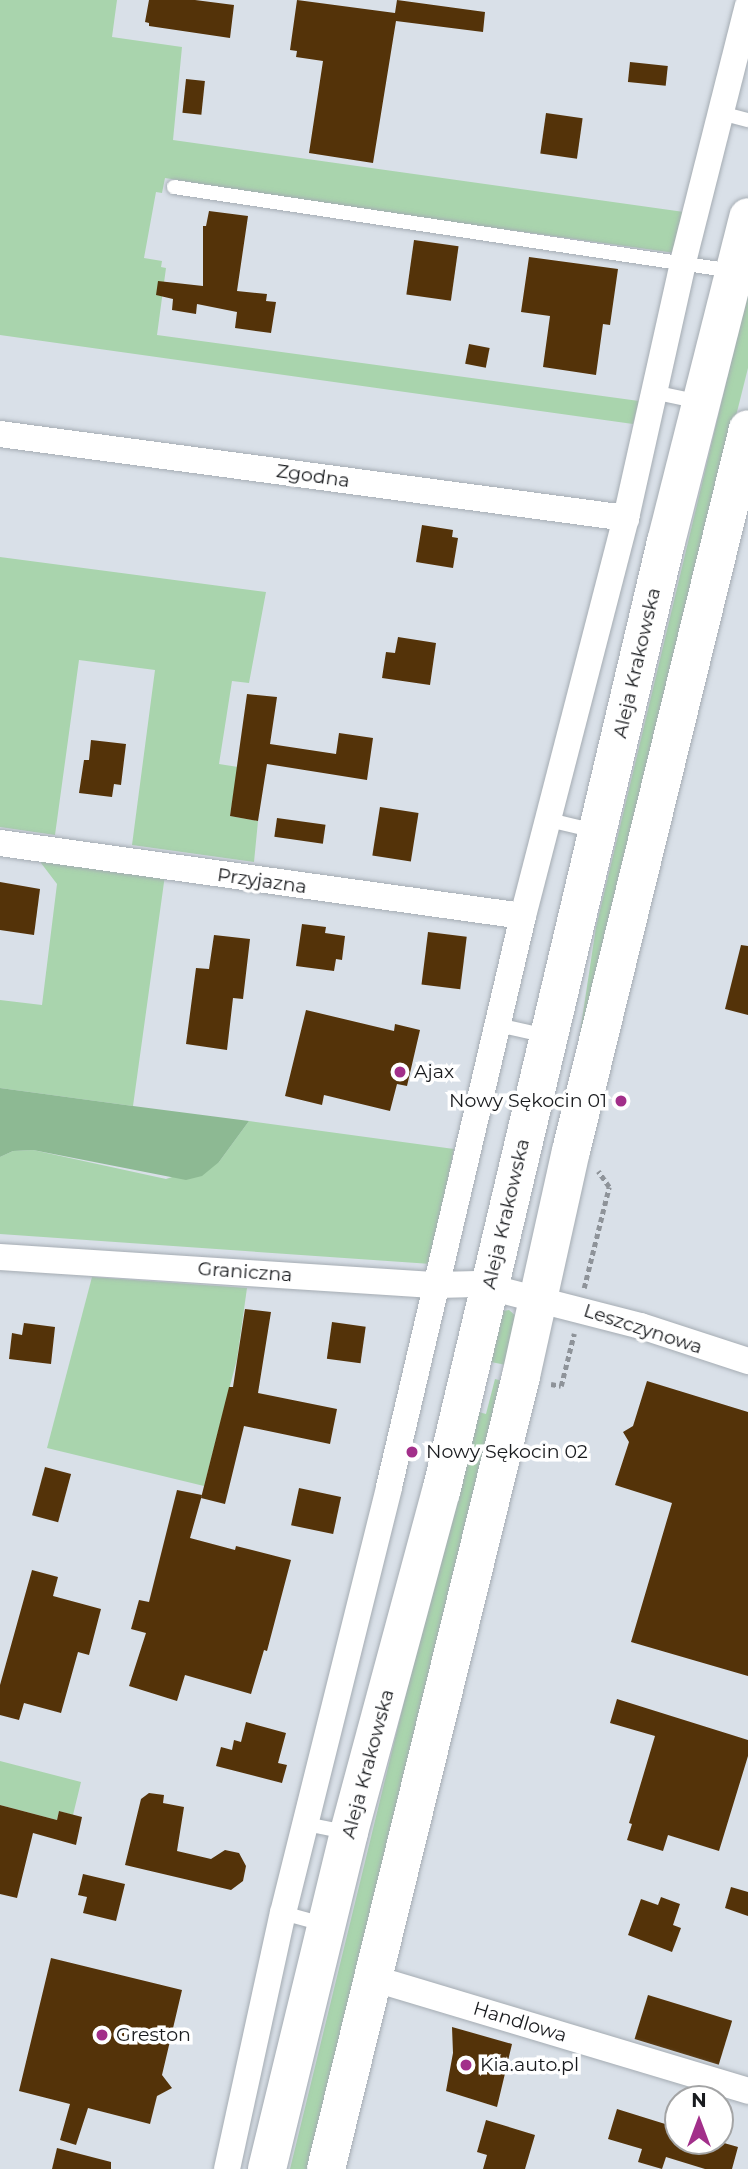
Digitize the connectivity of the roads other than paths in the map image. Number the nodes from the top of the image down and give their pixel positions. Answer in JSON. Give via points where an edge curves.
{"nodes":[{"id":1,"x":748,"y":6,"type":"edge"},
{"id":2,"x":721,"y":113,"type":"junction"},
{"id":3,"x":748,"y":120,"type":"edge"},
{"id":4,"x":174,"y":187,"type":"dead end"},
{"id":5,"x":748,"y":217,"type":"edge"},
{"id":6,"x":683,"y":262,"type":"junction"},
{"id":7,"x":734,"y":271,"type":"junction"},
{"id":8,"x":653,"y":392,"type":"junction"},
{"id":9,"x":702,"y":403,"type":"junction"},
{"id":10,"x":748,"y":429,"type":"edge"},
{"id":11,"x":0,"y":434,"type":"edge"},
{"id":12,"x":626,"y":518,"type":"junction"},
{"id":13,"x":597,"y":631,"type":"junction"},
{"id":14,"x":644,"y":640,"type":"junction"},
{"id":15,"x":549,"y":820,"type":"junction"},
{"id":16,"x":596,"y":832,"type":"junction"},
{"id":17,"x":0,"y":843,"type":"edge"},
{"id":18,"x":523,"y":916,"type":"junction"},
{"id":19,"x":498,"y":1025,"type":"junction"},
{"id":20,"x":548,"y":1037,"type":"junction"},
{"id":21,"x":0,"y":1257,"type":"edge"},
{"id":22,"x":437,"y":1285,"type":"junction"},
{"id":23,"x":489,"y":1286,"type":"junction"},
{"id":24,"x":538,"y":1298,"type":"junction"},
{"id":25,"x":748,"y":1361,"type":"edge"},
{"id":26,"x":306,"y":1824,"type":"junction"},
{"id":27,"x":349,"y":1832,"type":"junction"},
{"id":28,"x":283,"y":1913,"type":"junction"},
{"id":29,"x":326,"y":1925,"type":"junction"},
{"id":30,"x":372,"y":1978,"type":"junction"},
{"id":31,"x":748,"y":2091,"type":"edge"},
{"id":32,"x":227,"y":2169,"type":"edge"},
{"id":33,"x":267,"y":2169,"type":"edge"},
{"id":34,"x":326,"y":2169,"type":"edge"}],
"edges":[{"from":1,"to":2,"type":"street"},
{"from":2,"to":3,"type":"lane"},
{"from":2,"to":6,"type":"street"},
{"from":4,"to":6,"type":"lane"},
{"from":5,"to":7,"type":"main road","name":"Aleja Krakowska"},
{"from":6,"to":7,"type":"lane"},
{"from":6,"to":8,"type":"street"},
{"from":7,"to":9,"type":"main road","name":"Aleja Krakowska"},
{"from":8,"to":9,"type":"lane"},
{"from":8,"to":12,"type":"street"},
{"from":9,"to":14,"type":"main road","name":"Aleja Krakowska"},
{"from":10,"to":24,"type":"main road"},
{"from":11,"to":12,"type":"street","name":"Zgodna"},
{"from":12,"to":13,"type":"street"},
{"from":13,"to":14,"type":"street"},
{"from":13,"to":15,"type":"street"},
{"from":14,"to":16,"type":"main road","name":"Aleja Krakowska"},
{"from":15,"to":16,"type":"lane"},
{"from":15,"to":18,"type":"street"},
{"from":16,"to":20,"type":"main road","name":"Aleja Krakowska"},
{"from":17,"to":18,"type":"street","name":"Przyjazna"},
{"from":18,"to":19,"type":"street"},
{"from":19,"to":20,"type":"lane"},
{"from":19,"to":22,"type":"street"},
{"from":20,"to":23,"type":"main road","name":"Aleja Krakowska"},
{"from":21,"to":22,"type":"street","name":"Graniczna"},
{"from":22,"to":23,"type":"street","name":"Graniczna"},
{"from":22,"to":26,"type":"street"},
{"from":23,"to":24,"type":"street","name":"Leszczynowa"},
{"from":23,"to":27,"type":"main road","name":"Aleja Krakowska","via":[[441,1492]]},
{"from":24,"to":25,"type":"street","name":"Leszczynowa"},
{"from":24,"to":30,"type":"main road"},
{"from":26,"to":27,"type":"lane"},
{"from":26,"to":28,"type":"street"},
{"from":27,"to":29,"type":"main road","name":"Aleja Krakowska"},
{"from":28,"to":29,"type":"lane"},
{"from":28,"to":32,"type":"street"},
{"from":29,"to":33,"type":"main road","name":"Aleja Krakowska"},
{"from":30,"to":31,"type":"street","name":"Handlowa"},
{"from":30,"to":34,"type":"main road"}]}
